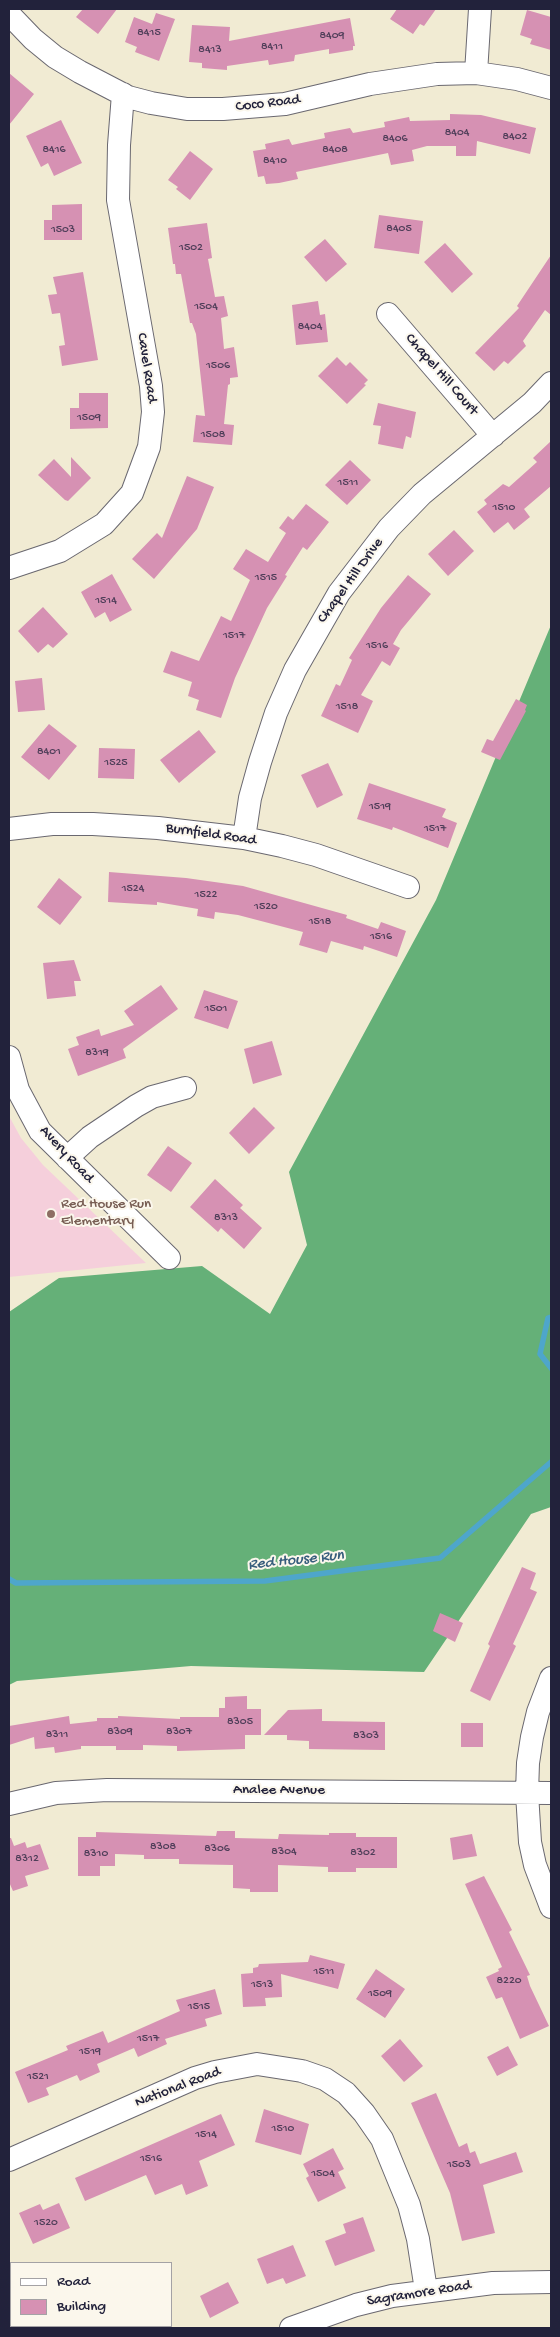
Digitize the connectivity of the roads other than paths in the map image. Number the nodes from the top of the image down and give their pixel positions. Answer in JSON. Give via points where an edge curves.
{"nodes":[{"id":1,"x":480,"y":9,"type":"edge"},
{"id":2,"x":9,"y":14,"type":"edge"},
{"id":3,"x":476,"y":73,"type":"junction"},
{"id":4,"x":551,"y":88,"type":"edge"},
{"id":5,"x":123,"y":94,"type":"junction"},
{"id":6,"x":388,"y":314,"type":"dead end"},
{"id":7,"x":551,"y":383,"type":"edge"},
{"id":8,"x":493,"y":436,"type":"junction"},
{"id":9,"x":9,"y":568,"type":"edge"},
{"id":10,"x":9,"y":829,"type":"edge"},
{"id":11,"x":244,"y":838,"type":"junction"},
{"id":12,"x":408,"y":887,"type":"dead end"},
{"id":13,"x":9,"y":1057,"type":"edge"},
{"id":14,"x":185,"y":1088,"type":"dead end"},
{"id":15,"x":67,"y":1158,"type":"junction"},
{"id":16,"x":169,"y":1258,"type":"dead end"},
{"id":17,"x":551,"y":1678,"type":"edge"},
{"id":18,"x":527,"y":1793,"type":"junction"},
{"id":19,"x":551,"y":1793,"type":"edge"},
{"id":20,"x":9,"y":1804,"type":"edge"},
{"id":21,"x":551,"y":1908,"type":"edge"},
{"id":22,"x":9,"y":2160,"type":"edge"},
{"id":23,"x":551,"y":2282,"type":"edge"},
{"id":24,"x":426,"y":2290,"type":"junction"},
{"id":25,"x":291,"y":2328,"type":"edge"}],
"edges":[{"from":1,"to":3,"type":"street"},
{"from":2,"to":5,"type":"street","name":"Coco Road","via":[[55,57]]},
{"from":3,"to":4,"type":"street","name":"Coco Road"},
{"from":3,"to":5,"type":"street","name":"Coco Road","via":[[437,74],[370,84],[257,108],[187,108],[151,103]]},
{"from":5,"to":9,"type":"street","name":"Cavel Road","via":[[118,200],[151,386],[153,412],[149,447],[132,493],[104,524],[60,551]]},
{"from":6,"to":8,"type":"street","name":"Chapel Hill Court"},
{"from":7,"to":8,"type":"street","name":"Chapel Hill Drive"},
{"from":8,"to":11,"type":"street","name":"Chapel Hill Drive","via":[[422,494],[389,528],[338,593],[299,662],[276,713],[257,771]]},
{"from":10,"to":11,"type":"street","name":"Burnfield Road","via":[[93,824]]},
{"from":11,"to":12,"type":"street","name":"Burnfield Road","via":[[316,855]]},
{"from":13,"to":15,"type":"street","name":"Avery Road","via":[[27,1109],[40,1131]]},
{"from":14,"to":15,"type":"street","via":[[152,1097],[136,1106],[90,1137]]},
{"from":15,"to":16,"type":"street","name":"Avery Road"},
{"from":17,"to":18,"type":"street","via":[[532,1736]]},
{"from":18,"to":19,"type":"street","name":"Analee Avenue"},
{"from":18,"to":20,"type":"street","name":"Analee Avenue","via":[[106,1790],[56,1793]]},
{"from":18,"to":21,"type":"street","via":[[527,1817],[535,1865]]},
{"from":22,"to":24,"type":"street","name":"National Road","via":[[214,2072],[257,2064],[302,2070],[325,2079],[346,2093],[382,2139],[409,2205]]},
{"from":23,"to":24,"type":"street","name":"Sagramore Road","via":[[493,2283]]},
{"from":24,"to":25,"type":"street","name":"Sagramore Road","via":[[356,2305]]}]}
